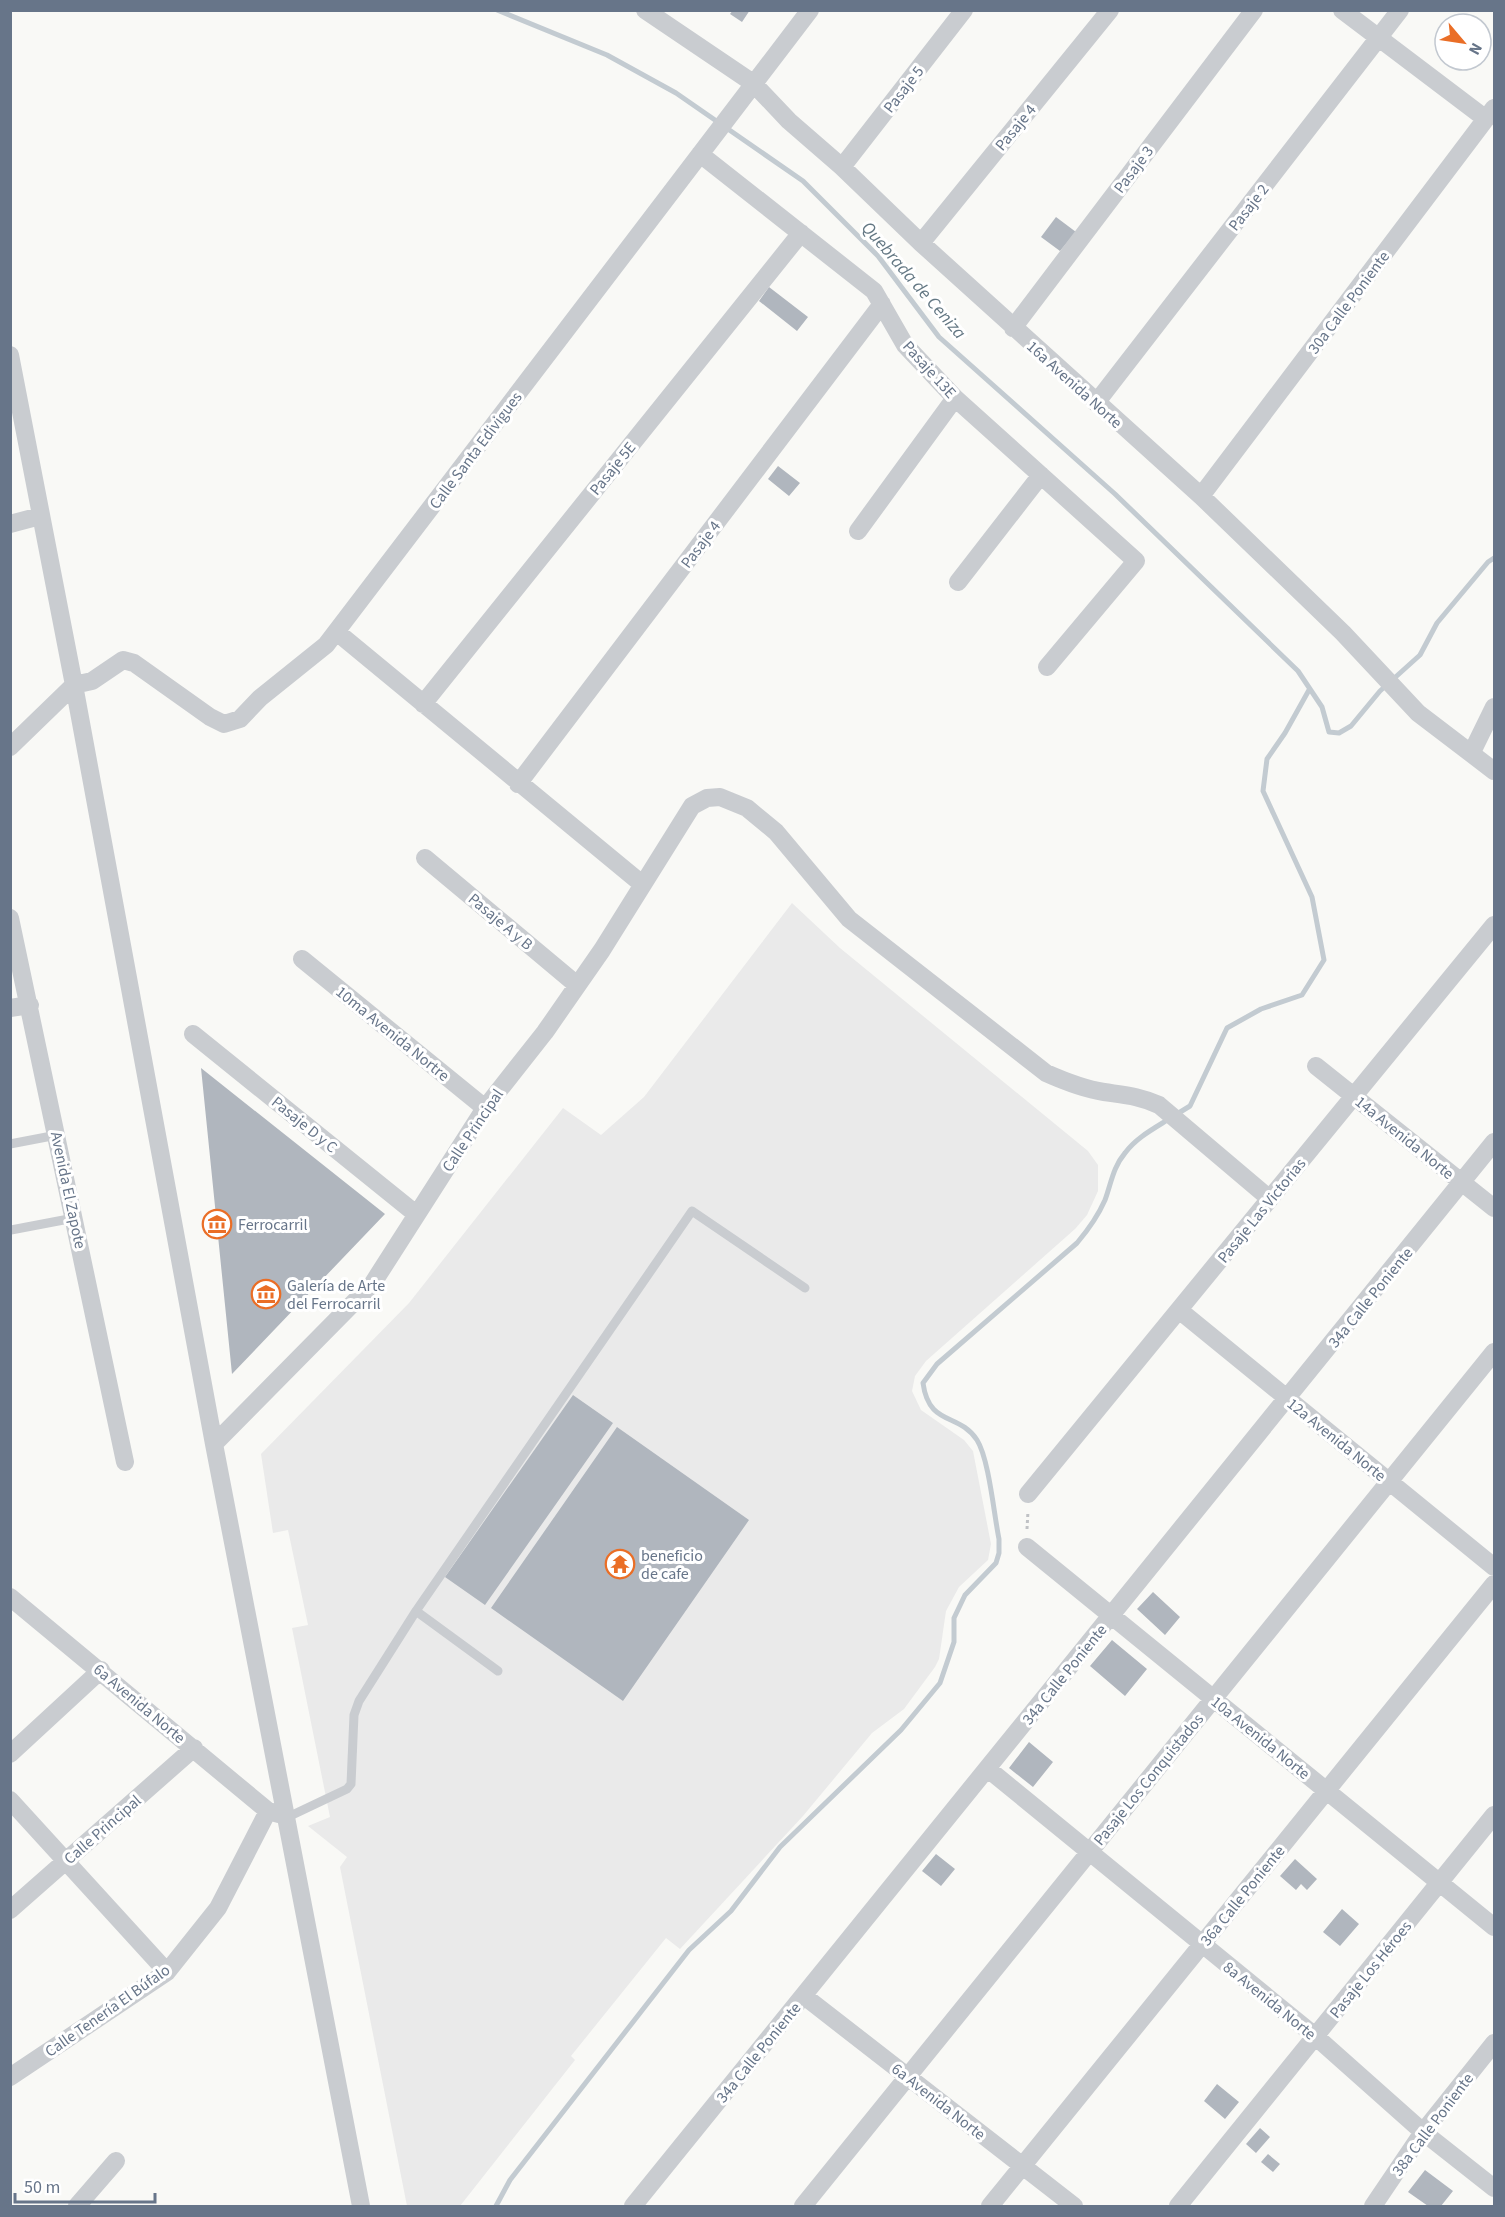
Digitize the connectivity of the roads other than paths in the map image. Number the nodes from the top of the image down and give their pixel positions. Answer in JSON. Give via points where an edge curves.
{"nodes":[{"id":1,"x":645,"y":10,"type":"edge"},
{"id":2,"x":810,"y":10,"type":"edge"},
{"id":3,"x":964,"y":10,"type":"edge"},
{"id":4,"x":1110,"y":10,"type":"edge"},
{"id":5,"x":1254,"y":10,"type":"edge"},
{"id":6,"x":1342,"y":10,"type":"edge"},
{"id":7,"x":1400,"y":10,"type":"edge"},
{"id":8,"x":673,"y":18,"type":"edge"},
{"id":9,"x":1378,"y":38,"type":"junction"},
{"id":10,"x":753,"y":83,"type":"junction"},
{"id":11,"x":1490,"y":114,"type":"edge"},
{"id":12,"x":700,"y":154,"type":"junction"},
{"id":13,"x":842,"y":167,"type":"junction"},
{"id":14,"x":801,"y":233,"type":"junction"},
{"id":15,"x":921,"y":243,"type":"junction"},
{"id":16,"x":882,"y":304,"type":"junction"},
{"id":17,"x":1012,"y":328,"type":"junction"},
{"id":18,"x":10,"y":356,"type":"edge"},
{"id":19,"x":955,"y":398,"type":"junction"},
{"id":20,"x":1096,"y":403,"type":"junction"},
{"id":21,"x":1041,"y":475,"type":"junction"},
{"id":22,"x":1201,"y":496,"type":"junction"},
{"id":23,"x":40,"y":516,"type":"junction"},
{"id":24,"x":10,"y":524,"type":"edge"},
{"id":25,"x":858,"y":531,"type":"dead end"},
{"id":26,"x":958,"y":582,"type":"dead end"},
{"id":27,"x":338,"y":633,"type":"junction"},
{"id":28,"x":1047,"y":667,"type":"dead end"},
{"id":29,"x":74,"y":685,"type":"junction"},
{"id":30,"x":423,"y":704,"type":"junction"},
{"id":31,"x":1494,"y":707,"type":"edge"},
{"id":32,"x":10,"y":747,"type":"edge"},
{"id":33,"x":1472,"y":752,"type":"junction"},
{"id":34,"x":1494,"y":771,"type":"edge"},
{"id":35,"x":518,"y":784,"type":"junction"},
{"id":36,"x":425,"y":858,"type":"dead end"},
{"id":37,"x":642,"y":884,"type":"junction"},
{"id":38,"x":10,"y":918,"type":"edge"},
{"id":39,"x":1494,"y":925,"type":"edge"},
{"id":40,"x":302,"y":959,"type":"dead end"},
{"id":41,"x":578,"y":984,"type":"junction"},
{"id":42,"x":30,"y":1005,"type":"junction"},
{"id":43,"x":10,"y":1008,"type":"edge"},
{"id":44,"x":193,"y":1034,"type":"dead end"},
{"id":45,"x":1316,"y":1066,"type":"dead end"},
{"id":46,"x":1354,"y":1096,"type":"junction"},
{"id":47,"x":485,"y":1108,"type":"junction"},
{"id":48,"x":57,"y":1135,"type":"junction"},
{"id":49,"x":1494,"y":1142,"type":"edge"},
{"id":50,"x":10,"y":1143,"type":"edge"},
{"id":51,"x":1462,"y":1183,"type":"junction"},
{"id":52,"x":1270,"y":1198,"type":"junction"},
{"id":53,"x":1494,"y":1209,"type":"edge"},
{"id":54,"x":416,"y":1215,"type":"junction"},
{"id":55,"x":74,"y":1218,"type":"junction"},
{"id":56,"x":11,"y":1230,"type":"edge"},
{"id":57,"x":805,"y":1288,"type":"dead end"},
{"id":58,"x":1179,"y":1310,"type":"junction"},
{"id":59,"x":1494,"y":1352,"type":"edge"},
{"id":60,"x":1287,"y":1398,"type":"junction"},
{"id":61,"x":214,"y":1444,"type":"junction"},
{"id":62,"x":125,"y":1462,"type":"dead end"},
{"id":63,"x":1389,"y":1482,"type":"junction"},
{"id":64,"x":1028,"y":1494,"type":"road end"},
{"id":65,"x":1027,"y":1548,"type":"road end"},
{"id":66,"x":1494,"y":1567,"type":"edge"},
{"id":67,"x":1494,"y":1584,"type":"edge"},
{"id":68,"x":10,"y":1597,"type":"edge"},
{"id":69,"x":416,"y":1611,"type":"junction"},
{"id":70,"x":1111,"y":1616,"type":"junction"},
{"id":71,"x":101,"y":1670,"type":"junction"},
{"id":72,"x":498,"y":1671,"type":"dead end"},
{"id":73,"x":1214,"y":1699,"type":"junction"},
{"id":74,"x":194,"y":1748,"type":"junction"},
{"id":75,"x":10,"y":1754,"type":"edge"},
{"id":76,"x":988,"y":1768,"type":"junction"},
{"id":77,"x":1326,"y":1791,"type":"junction"},
{"id":78,"x":10,"y":1800,"type":"edge"},
{"id":79,"x":268,"y":1811,"type":"junction"},
{"id":80,"x":1494,"y":1815,"type":"edge"},
{"id":81,"x":288,"y":1817,"type":"junction"},
{"id":82,"x":1090,"y":1851,"type":"junction"},
{"id":83,"x":66,"y":1861,"type":"junction"},
{"id":84,"x":1440,"y":1882,"type":"junction"},
{"id":85,"x":10,"y":1910,"type":"edge"},
{"id":86,"x":1494,"y":1927,"type":"edge"},
{"id":87,"x":1203,"y":1944,"type":"junction"},
{"id":88,"x":167,"y":1972,"type":"junction"},
{"id":89,"x":804,"y":1996,"type":"junction"},
{"id":90,"x":1316,"y":2036,"type":"junction"},
{"id":91,"x":1494,"y":2043,"type":"edge"},
{"id":92,"x":10,"y":2077,"type":"edge"},
{"id":93,"x":908,"y":2077,"type":"junction"},
{"id":94,"x":1423,"y":2132,"type":"junction"},
{"id":95,"x":116,"y":2161,"type":"dead end"},
{"id":96,"x":1022,"y":2166,"type":"junction"},
{"id":97,"x":1494,"y":2188,"type":"edge"},
{"id":98,"x":77,"y":2206,"type":"edge"},
{"id":99,"x":361,"y":2206,"type":"edge"},
{"id":100,"x":633,"y":2206,"type":"edge"},
{"id":101,"x":803,"y":2206,"type":"edge"},
{"id":102,"x":990,"y":2206,"type":"edge"},
{"id":103,"x":1074,"y":2206,"type":"edge"},
{"id":104,"x":1178,"y":2206,"type":"edge"},
{"id":105,"x":1372,"y":2206,"type":"edge"}],
"edges":[{"from":1,"to":8,"type":"street","name":"16a Avenida Norte"},
{"from":2,"to":10,"type":"street","name":"Calle Santa Edivigues"},
{"from":3,"to":13,"type":"street","name":"Pasaje 5"},
{"from":4,"to":15,"type":"street","name":"Pasaje 4"},
{"from":5,"to":17,"type":"street","name":"Pasaje 3"},
{"from":6,"to":9,"type":"street"},
{"from":7,"to":9,"type":"street","name":"Pasaje 2"},
{"from":8,"to":10,"type":"street","name":"16a Avenida Norte"},
{"from":9,"to":11,"type":"street"},
{"from":9,"to":20,"type":"street","name":"Pasaje 2"},
{"from":10,"to":12,"type":"street","name":"Calle Santa Edivigues"},
{"from":10,"to":13,"type":"street","name":"16a Avenida Norte"},
{"from":11,"to":22,"type":"street","name":"30a Calle Poniente"},
{"from":12,"to":14,"type":"street","name":"Pasaje 13E"},
{"from":12,"to":27,"type":"street","name":"Calle Santa Edivigues"},
{"from":13,"to":15,"type":"street","name":"16a Avenida Norte"},
{"from":14,"to":16,"type":"street","name":"Pasaje 13E","via":[[874,291]]},
{"from":14,"to":30,"type":"street","name":"Pasaje 5E"},
{"from":15,"to":17,"type":"street","name":"16a Avenida Norte"},
{"from":16,"to":19,"type":"street","name":"Pasaje 13E","via":[[905,345]]},
{"from":16,"to":35,"type":"street","name":"Pasaje 4"},
{"from":17,"to":20,"type":"street","name":"16a Avenida Norte"},
{"from":18,"to":23,"type":"street"},
{"from":19,"to":21,"type":"street","name":"Pasaje 13E"},
{"from":19,"to":25,"type":"street"},
{"from":20,"to":22,"type":"street","name":"16a Avenida Norte"},
{"from":21,"to":26,"type":"street"},
{"from":21,"to":28,"type":"street","name":"Pasaje 13E","via":[[1136,561]]},
{"from":22,"to":33,"type":"street","name":"16a Avenida Norte","via":[[1407,702]]},
{"from":23,"to":24,"type":"street"},
{"from":23,"to":29,"type":"street"},
{"from":27,"to":29,"type":"street","name":"Calle Santa Edivigues","via":[[232,722],[219,722],[134,663],[123,660],[92,681]]},
{"from":27,"to":30,"type":"street"},
{"from":29,"to":32,"type":"street"},
{"from":29,"to":61,"type":"street"},
{"from":30,"to":35,"type":"street"},
{"from":31,"to":33,"type":"street"},
{"from":33,"to":34,"type":"street","name":"16a Avenida Norte"},
{"from":35,"to":37,"type":"street"},
{"from":36,"to":41,"type":"street","name":"Pasaje A y B"},
{"from":37,"to":41,"type":"street","name":"Calle Principal"},
{"from":37,"to":52,"type":"street","name":"Calle Principal","via":[[692,806],[707,798],[720,797],[747,808],[776,832],[849,919],[1046,1073],[1074,1084],[1137,1095],[1159,1104]]},
{"from":38,"to":42,"type":"street","name":"Avenida El Zapote"},
{"from":39,"to":46,"type":"street","name":"Pasaje Las Victorias"},
{"from":40,"to":47,"type":"street","name":"10ma Avenida Nortre"},
{"from":41,"to":47,"type":"street","name":"Calle Principal"},
{"from":42,"to":43,"type":"street"},
{"from":42,"to":48,"type":"street","name":"Avenida El Zapote"},
{"from":44,"to":54,"type":"street","name":"Pasaje D y C"},
{"from":45,"to":46,"type":"street","name":"14a Avenida Norte"},
{"from":46,"to":51,"type":"street","name":"14a Avenida Norte"},
{"from":46,"to":52,"type":"street","name":"Pasaje Las Victorias"},
{"from":47,"to":54,"type":"street","name":"Calle Principal"},
{"from":48,"to":50,"type":"lane"},
{"from":48,"to":55,"type":"street","name":"Avenida El Zapote"},
{"from":49,"to":51,"type":"street","name":"34a Calle Poniente"},
{"from":51,"to":53,"type":"street","name":"14a Avenida Norte"},
{"from":51,"to":60,"type":"street","name":"34a Calle Poniente"},
{"from":52,"to":58,"type":"street","name":"Pasaje Las Victorias"},
{"from":54,"to":61,"type":"street","name":"Calle Principal","via":[[373,1283]]},
{"from":55,"to":56,"type":"lane"},
{"from":55,"to":62,"type":"street","name":"Avenida El Zapote"},
{"from":57,"to":69,"type":"lane","via":[[692,1211]]},
{"from":58,"to":60,"type":"street","name":"12a Avenida Norte"},
{"from":58,"to":64,"type":"street","name":"Pasaje Las Victorias"},
{"from":59,"to":63,"type":"street","name":"Pasaje Los Conquistados"},
{"from":60,"to":63,"type":"street","name":"12a Avenida Norte"},
{"from":60,"to":70,"type":"street","name":"34a Calle Poniente"},
{"from":61,"to":81,"type":"street"},
{"from":63,"to":66,"type":"street","name":"12a Avenida Norte"},
{"from":63,"to":73,"type":"street","name":"Pasaje Los Conquistados"},
{"from":65,"to":70,"type":"street","name":"10a Avenida Norte"},
{"from":67,"to":77,"type":"street","name":"36a Calle Poniente"},
{"from":68,"to":71,"type":"street","name":"6a Avenida Norte"},
{"from":69,"to":72,"type":"lane"},
{"from":69,"to":81,"type":"lane","via":[[356,1708],[351,1784]]},
{"from":70,"to":73,"type":"street","name":"10a Avenida Norte"},
{"from":70,"to":76,"type":"street","name":"34a Calle Poniente"},
{"from":71,"to":74,"type":"street","name":"6a Avenida Norte"},
{"from":71,"to":75,"type":"street"},
{"from":73,"to":77,"type":"street","name":"10a Avenida Norte"},
{"from":73,"to":82,"type":"street","name":"Pasaje Los Conquistados"},
{"from":74,"to":79,"type":"street","name":"6a Avenida Norte"},
{"from":74,"to":83,"type":"street","name":"Calle Principal"},
{"from":76,"to":82,"type":"street","name":"8a Avenida Norte"},
{"from":76,"to":89,"type":"street","name":"34a Calle Poniente"},
{"from":77,"to":84,"type":"street","name":"10a Avenida Norte"},
{"from":77,"to":87,"type":"street","name":"36a Calle Poniente"},
{"from":78,"to":83,"type":"street"},
{"from":79,"to":81,"type":"street"},
{"from":79,"to":88,"type":"street","name":"Calle Tenería El Búfalo","via":[[218,1908]]},
{"from":80,"to":84,"type":"street","name":"Pasaje Los Héroes"},
{"from":81,"to":99,"type":"street"},
{"from":82,"to":87,"type":"street","name":"8a Avenida Norte"},
{"from":82,"to":93,"type":"street","name":"Pasaje Los Conquistados"},
{"from":83,"to":85,"type":"street","name":"Calle Principal"},
{"from":83,"to":88,"type":"street"},
{"from":84,"to":86,"type":"street","name":"10a Avenida Norte"},
{"from":84,"to":90,"type":"street","name":"Pasaje Los Héroes"},
{"from":87,"to":90,"type":"street","name":"8a Avenida Norte"},
{"from":87,"to":96,"type":"street","name":"36a Calle Poniente"},
{"from":88,"to":92,"type":"street","name":"Calle Tenería El Búfalo"},
{"from":89,"to":93,"type":"street","name":"6a Avenida Norte"},
{"from":89,"to":100,"type":"street","name":"34a Calle Poniente"},
{"from":90,"to":94,"type":"street","name":"8a Avenida Norte"},
{"from":90,"to":104,"type":"street","name":"Pasaje Los Héroes"},
{"from":91,"to":94,"type":"street","name":"38a Calle Poniente"},
{"from":93,"to":96,"type":"street","name":"6a Avenida Norte"},
{"from":93,"to":101,"type":"street","name":"Pasaje Los Conquistados"},
{"from":94,"to":97,"type":"street","name":"8a Avenida Norte"},
{"from":94,"to":105,"type":"street","name":"38a Calle Poniente"},
{"from":95,"to":98,"type":"street"},
{"from":96,"to":102,"type":"street","name":"36a Calle Poniente"},
{"from":96,"to":103,"type":"street","name":"6a Avenida Norte"}]}
